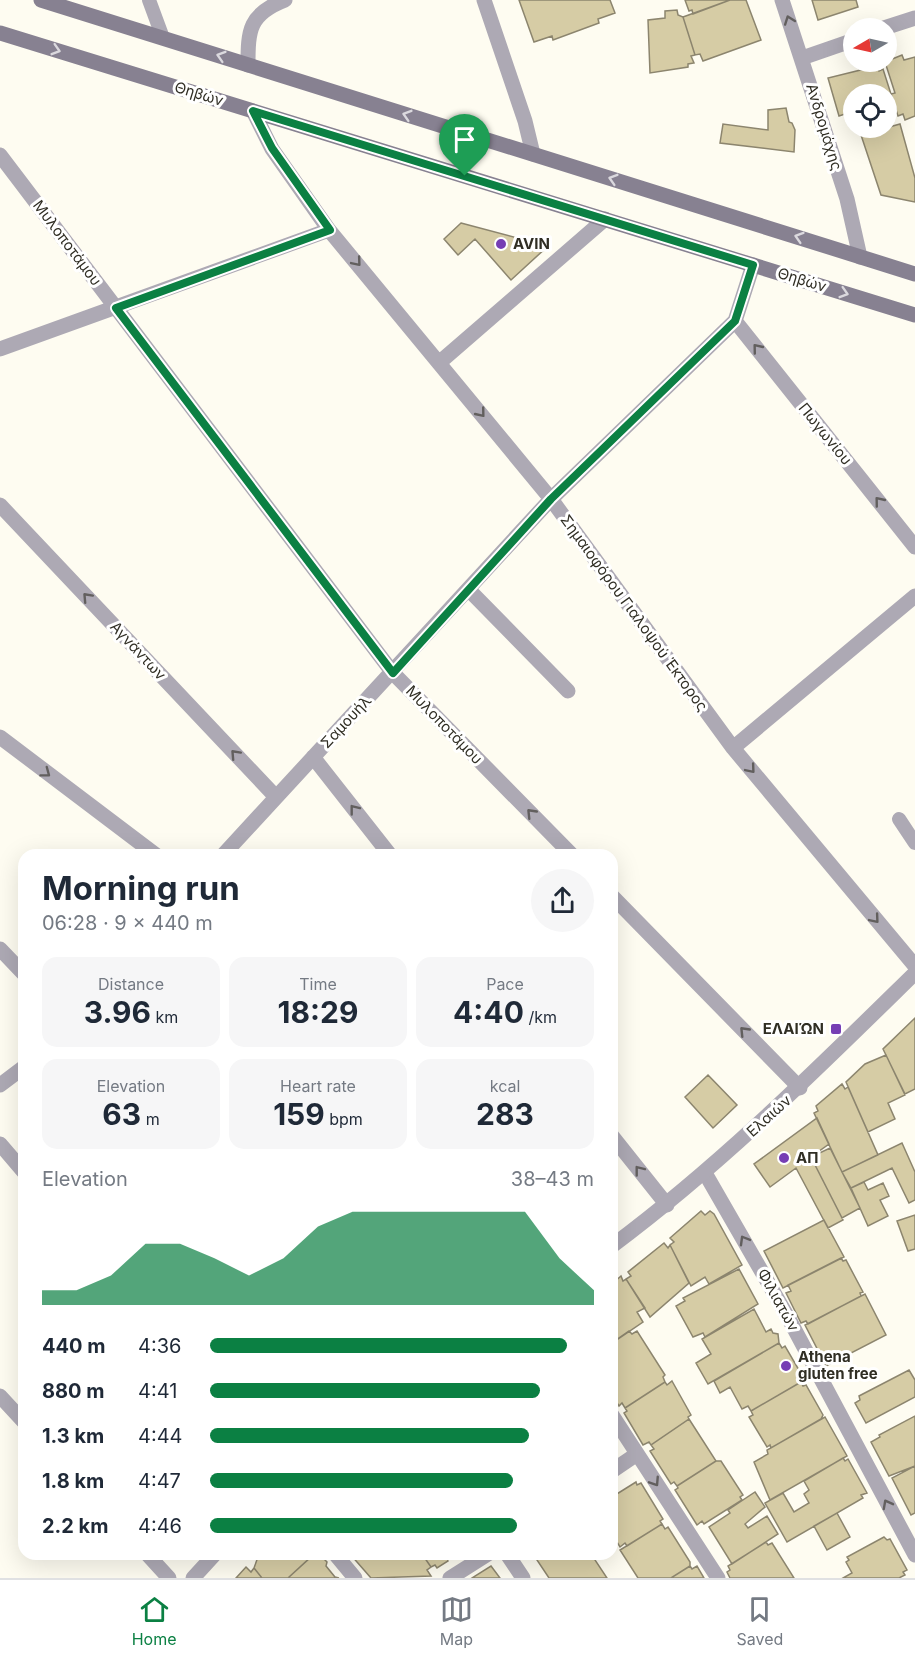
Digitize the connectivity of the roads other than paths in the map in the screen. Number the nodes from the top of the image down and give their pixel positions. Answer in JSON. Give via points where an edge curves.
{"nodes":[{"id":1,"x":41,"y":0,"type":"edge"},
{"id":2,"x":149,"y":0,"type":"edge"},
{"id":3,"x":285,"y":0,"type":"edge"},
{"id":4,"x":484,"y":0,"type":"edge"},
{"id":5,"x":782,"y":0,"type":"edge"},
{"id":6,"x":915,"y":18,"type":"edge"},
{"id":7,"x":897,"y":24,"type":"edge"},
{"id":8,"x":0,"y":33,"type":"edge"},
{"id":9,"x":163,"y":38,"type":"junction"},
{"id":10,"x":843,"y":44,"type":"edge"},
{"id":11,"x":802,"y":58,"type":"junction"},
{"id":12,"x":248,"y":65,"type":"junction"},
{"id":13,"x":253,"y":111,"type":"junction"},
{"id":14,"x":533,"y":154,"type":"junction"},
{"id":15,"x":0,"y":155,"type":"edge"},
{"id":16,"x":605,"y":219,"type":"junction"},
{"id":17,"x":330,"y":230,"type":"junction"},
{"id":18,"x":860,"y":256,"type":"junction"},
{"id":19,"x":753,"y":265,"type":"junction"},
{"id":20,"x":915,"y":274,"type":"edge"},
{"id":21,"x":116,"y":308,"type":"junction"},
{"id":22,"x":915,"y":315,"type":"edge"},
{"id":23,"x":735,"y":321,"type":"junction"},
{"id":24,"x":0,"y":350,"type":"edge"},
{"id":25,"x":440,"y":362,"type":"junction"},
{"id":26,"x":551,"y":499,"type":"junction"},
{"id":27,"x":0,"y":505,"type":"edge"},
{"id":28,"x":915,"y":547,"type":"edge"},
{"id":29,"x":469,"y":590,"type":"junction"},
{"id":30,"x":915,"y":596,"type":"edge"},
{"id":31,"x":393,"y":673,"type":"junction"},
{"id":32,"x":568,"y":691,"type":"dead end"},
{"id":33,"x":0,"y":737,"type":"edge"},
{"id":34,"x":733,"y":748,"type":"junction"},
{"id":35,"x":313,"y":757,"type":"junction"},
{"id":36,"x":275,"y":796,"type":"junction"},
{"id":37,"x":899,"y":819,"type":"dead end"},
{"id":38,"x":915,"y":843,"type":"edge"},
{"id":39,"x":148,"y":849,"type":"edge"},
{"id":40,"x":228,"y":849,"type":"edge"},
{"id":41,"x":385,"y":849,"type":"edge"},
{"id":42,"x":566,"y":849,"type":"edge"},
{"id":43,"x":618,"y":902,"type":"edge"},
{"id":44,"x":0,"y":949,"type":"edge"},
{"id":45,"x":915,"y":966,"type":"edge"},
{"id":46,"x":18,"y":968,"type":"edge"},
{"id":47,"x":915,"y":973,"type":"edge"},
{"id":48,"x":18,"y":1072,"type":"edge"},
{"id":49,"x":0,"y":1085,"type":"edge"},
{"id":50,"x":800,"y":1088,"type":"junction"},
{"id":51,"x":0,"y":1144,"type":"edge"},
{"id":52,"x":618,"y":1144,"type":"edge"},
{"id":53,"x":18,"y":1165,"type":"edge"},
{"id":54,"x":705,"y":1173,"type":"junction"},
{"id":55,"x":667,"y":1205,"type":"junction"},
{"id":56,"x":618,"y":1242,"type":"edge"},
{"id":57,"x":0,"y":1396,"type":"edge"},
{"id":58,"x":18,"y":1416,"type":"edge"},
{"id":59,"x":618,"y":1424,"type":"edge"},
{"id":60,"x":637,"y":1454,"type":"junction"},
{"id":61,"x":618,"y":1467,"type":"edge"},
{"id":62,"x":915,"y":1555,"type":"edge"},
{"id":63,"x":152,"y":1560,"type":"edge"},
{"id":64,"x":210,"y":1560,"type":"edge"},
{"id":65,"x":340,"y":1560,"type":"edge"},
{"id":66,"x":478,"y":1560,"type":"edge"},
{"id":67,"x":511,"y":1560,"type":"edge"},
{"id":68,"x":169,"y":1578,"type":"edge"},
{"id":69,"x":193,"y":1578,"type":"edge"},
{"id":70,"x":355,"y":1578,"type":"edge"},
{"id":71,"x":450,"y":1578,"type":"edge"},
{"id":72,"x":523,"y":1578,"type":"edge"},
{"id":73,"x":718,"y":1578,"type":"edge"}],
"edges":[{"from":1,"to":9,"type":"main road"},
{"from":2,"to":9,"type":"lane"},
{"from":3,"to":12,"type":"street","via":[[267,7],[253,22],[248,38]]},
{"from":4,"to":14,"type":"street"},
{"from":11,"to":5,"type":"street","name":"Ανδρομάχης","one_way":true},
{"from":6,"to":7,"type":"street"},
{"from":8,"to":13,"type":"main road","name":"Θηβών","one_way":true},
{"from":12,"to":9,"type":"main road","one_way":true},
{"from":10,"to":11,"type":"street"},
{"from":11,"to":18,"type":"street","name":"Ανδρομάχης","via":[[847,199]]},
{"from":14,"to":12,"type":"main road","one_way":true},
{"from":13,"to":16,"type":"main road","name":"Θηβών"},
{"from":13,"to":17,"type":"street","name":"Σημαιοφόρου Γιαλοψού Έκτορος","via":[[272,148]]},
{"from":18,"to":14,"type":"main road","one_way":true},
{"from":15,"to":21,"type":"street","name":"Μυλοποτάμου"},
{"from":16,"to":19,"type":"main road","name":"Θηβών"},
{"from":16,"to":25,"type":"street"},
{"from":17,"to":21,"type":"street"},
{"from":17,"to":25,"type":"street","name":"Σημαιοφόρου Γιαλοψού Έκτορος","one_way":true},
{"from":18,"to":20,"type":"main road"},
{"from":19,"to":22,"type":"main road","name":"Θηβών","one_way":true},
{"from":19,"to":23,"type":"street","name":"Σαμουήλ"},
{"from":21,"to":24,"type":"street"},
{"from":21,"to":31,"type":"street","name":"Μυλοποτάμου"},
{"from":23,"to":26,"type":"street","name":"Σαμουήλ"},
{"from":28,"to":23,"type":"street","name":"Πωγωνίου","one_way":true},
{"from":25,"to":26,"type":"street","name":"Σημαιοφόρου Γιαλοψού Έκτορος","one_way":true},
{"from":26,"to":29,"type":"street","name":"Σαμουήλ"},
{"from":26,"to":34,"type":"street","name":"Σημαιοφόρου Γιαλοψού Έκτορος"},
{"from":36,"to":27,"type":"street","name":"Αγνάντων","one_way":true},
{"from":29,"to":31,"type":"street","name":"Σαμουήλ"},
{"from":29,"to":32,"type":"street"},
{"from":30,"to":34,"type":"street"},
{"from":31,"to":35,"type":"street","name":"Σαμουήλ"},
{"from":42,"to":31,"type":"street","name":"Μυλοποτάμου","one_way":true},
{"from":33,"to":39,"type":"street","one_way":true},
{"from":34,"to":45,"type":"street","name":"Σημαιοφόρου Γιαλοψού Έκτορος","one_way":true},
{"from":35,"to":36,"type":"street","name":"Σαμουήλ"},
{"from":41,"to":35,"type":"street","one_way":true},
{"from":36,"to":40,"type":"street","name":"Σαμουήλ"},
{"from":37,"to":38,"type":"lane"},
{"from":50,"to":43,"type":"street","one_way":true},
{"from":44,"to":46,"type":"street"},
{"from":47,"to":50,"type":"street","name":"Ελαιών"},
{"from":48,"to":49,"type":"street"},
{"from":50,"to":54,"type":"street","name":"Ελαιών"},
{"from":51,"to":53,"type":"street"},
{"from":55,"to":52,"type":"street","one_way":true},
{"from":54,"to":55,"type":"street","name":"Ελαιών"},
{"from":62,"to":54,"type":"street","name":"Φιλιατών","one_way":true,"via":[[789,1318]]},
{"from":55,"to":56,"type":"street","name":"Ελαιών"},
{"from":57,"to":58,"type":"street"},
{"from":59,"to":60,"type":"street"},
{"from":60,"to":61,"type":"street"},
{"from":60,"to":73,"type":"street","one_way":true},
{"from":63,"to":68,"type":"street"},
{"from":64,"to":69,"type":"street"},
{"from":65,"to":70,"type":"street"},
{"from":66,"to":71,"type":"street"},
{"from":67,"to":72,"type":"street"}]}
